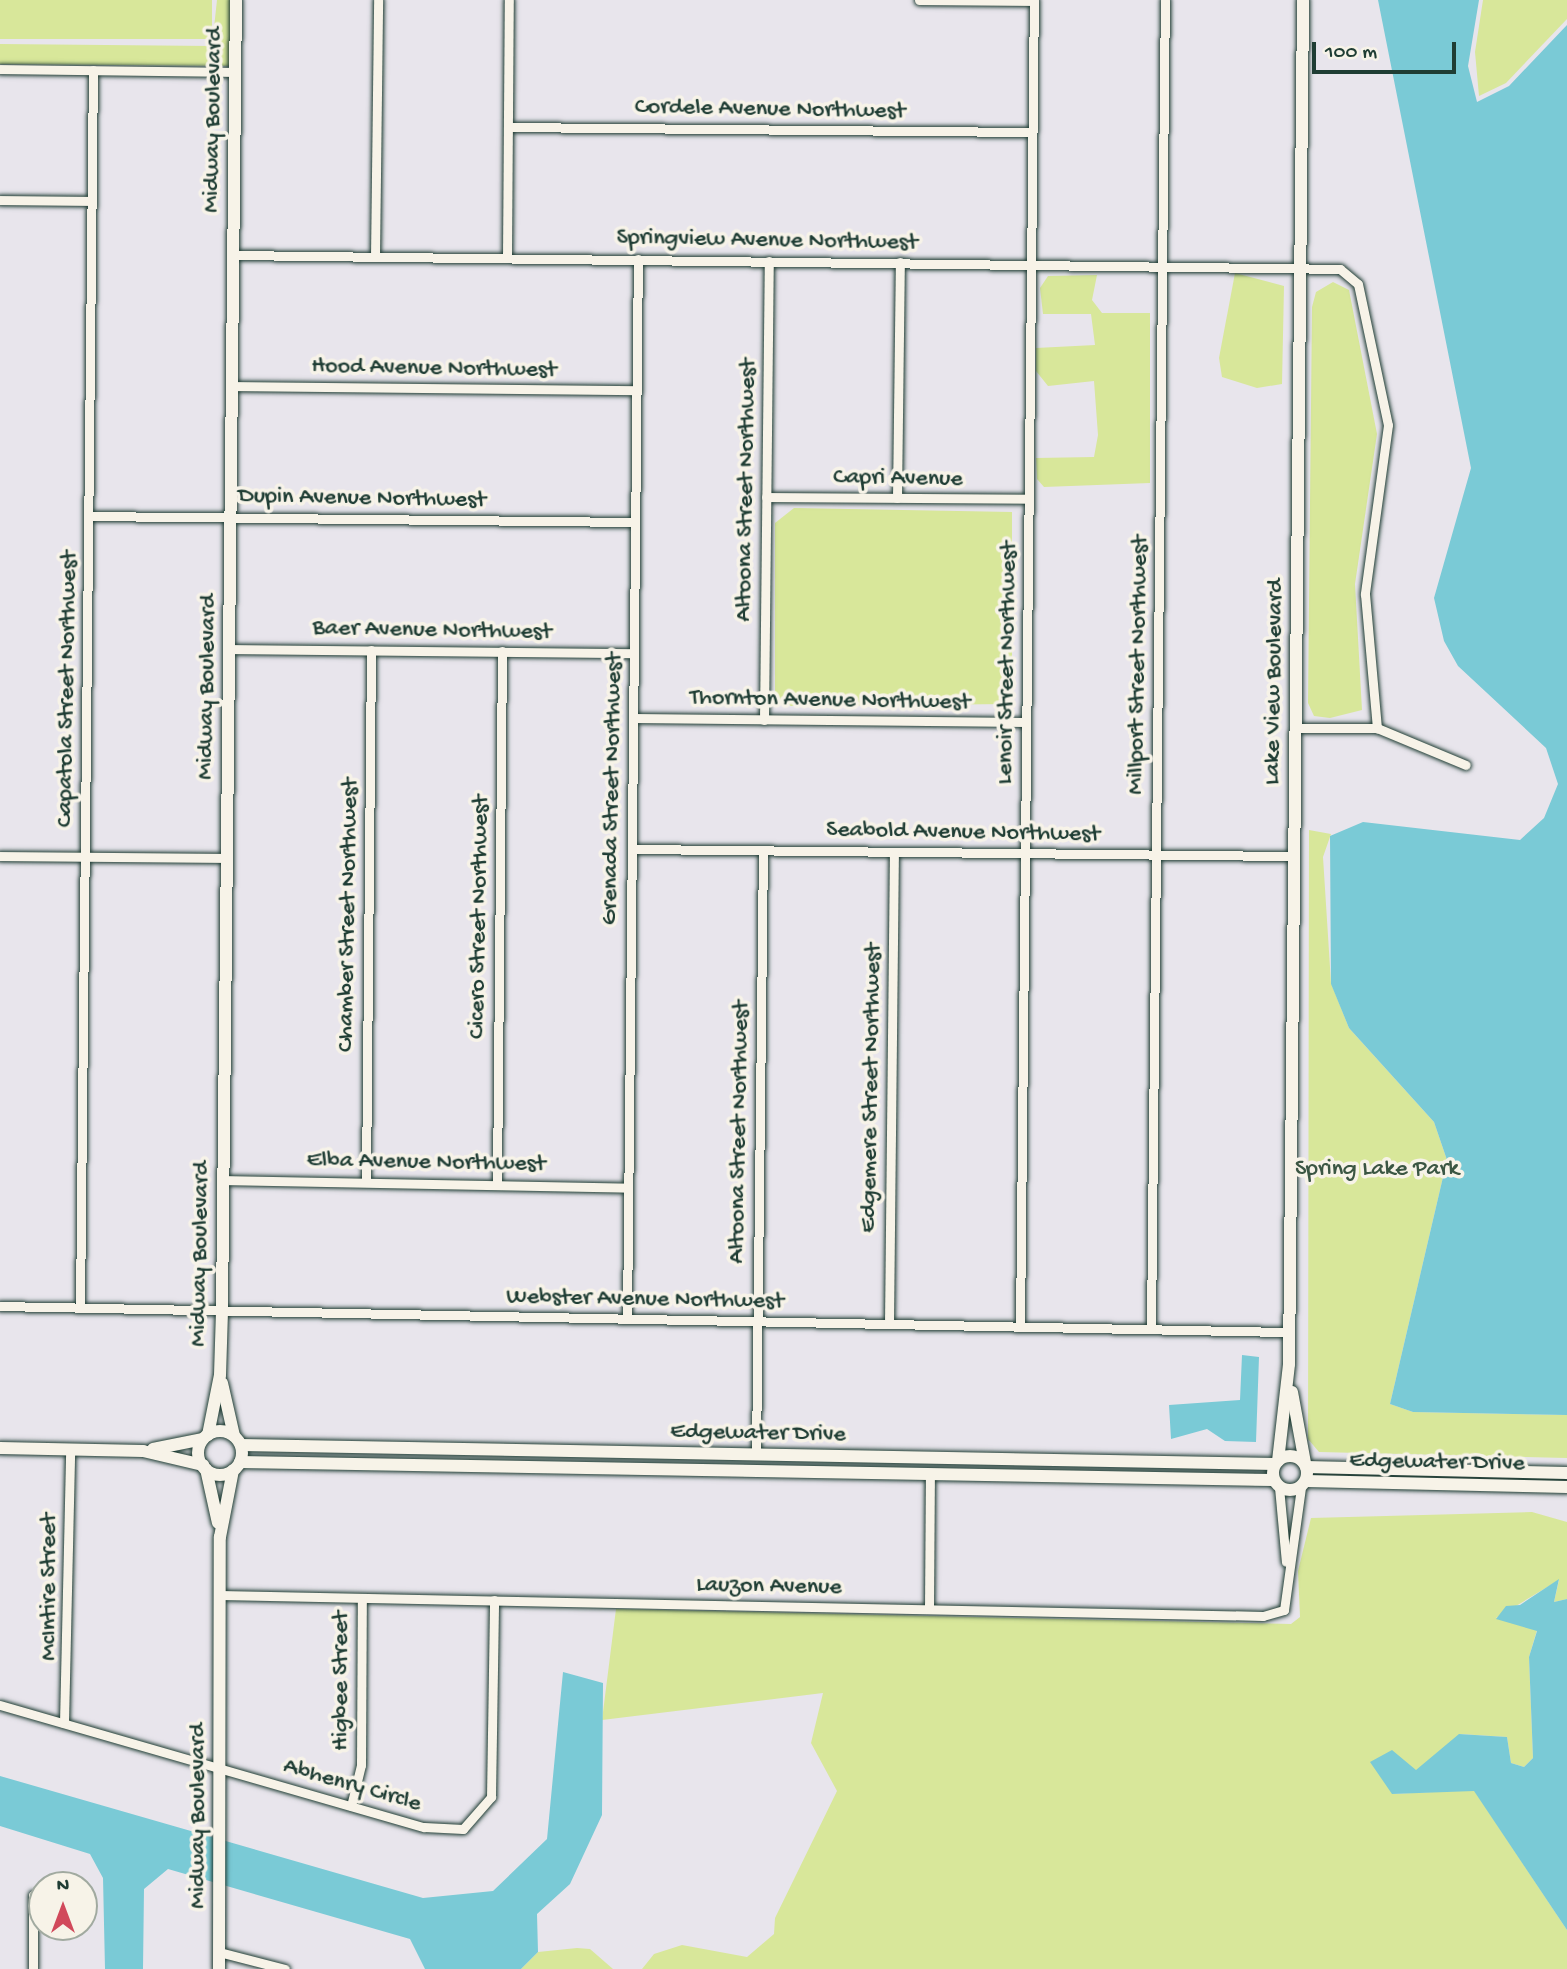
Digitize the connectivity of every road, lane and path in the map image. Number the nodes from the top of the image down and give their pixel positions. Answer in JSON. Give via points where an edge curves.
{"nodes":[{"id":1,"x":236,"y":0,"type":"edge"},
{"id":2,"x":378,"y":0,"type":"edge"},
{"id":3,"x":509,"y":0,"type":"edge"},
{"id":4,"x":919,"y":0,"type":"edge"},
{"id":5,"x":1165,"y":0,"type":"edge"},
{"id":6,"x":1303,"y":0,"type":"edge"},
{"id":7,"x":1034,"y":1,"type":"edge"},
{"id":8,"x":0,"y":69,"type":"edge"},
{"id":9,"x":93,"y":70,"type":"junction"},
{"id":10,"x":235,"y":72,"type":"junction"},
{"id":11,"x":508,"y":127,"type":"junction"},
{"id":12,"x":1032,"y":132,"type":"junction"},
{"id":13,"x":0,"y":200,"type":"edge"},
{"id":14,"x":92,"y":201,"type":"junction"},
{"id":15,"x":233,"y":255,"type":"junction"},
{"id":16,"x":375,"y":257,"type":"junction"},
{"id":17,"x":507,"y":258,"type":"junction"},
{"id":18,"x":638,"y":259,"type":"junction"},
{"id":19,"x":769,"y":261,"type":"junction"},
{"id":20,"x":900,"y":262,"type":"junction"},
{"id":21,"x":1031,"y":263,"type":"junction"},
{"id":22,"x":1162,"y":265,"type":"junction"},
{"id":23,"x":1300,"y":266,"type":"junction"},
{"id":24,"x":232,"y":386,"type":"junction"},
{"id":25,"x":636,"y":390,"type":"junction"},
{"id":26,"x":766,"y":497,"type":"junction"},
{"id":27,"x":897,"y":498,"type":"junction"},
{"id":28,"x":1029,"y":499,"type":"junction"},
{"id":29,"x":89,"y":516,"type":"junction"},
{"id":30,"x":231,"y":517,"type":"junction"},
{"id":31,"x":635,"y":522,"type":"junction"},
{"id":32,"x":229,"y":649,"type":"junction"},
{"id":33,"x":371,"y":650,"type":"junction"},
{"id":34,"x":502,"y":651,"type":"junction"},
{"id":35,"x":634,"y":653,"type":"junction"},
{"id":36,"x":633,"y":718,"type":"junction"},
{"id":37,"x":764,"y":720,"type":"junction"},
{"id":38,"x":1026,"y":722,"type":"junction"},
{"id":39,"x":1377,"y":728,"type":"junction"},
{"id":40,"x":1295,"y":729,"type":"junction"},
{"id":41,"x":1466,"y":765,"type":"dead end"},
{"id":42,"x":632,"y":849,"type":"junction"},
{"id":43,"x":763,"y":851,"type":"junction"},
{"id":44,"x":894,"y":852,"type":"junction"},
{"id":45,"x":1025,"y":853,"type":"junction"},
{"id":46,"x":1156,"y":855,"type":"junction"},
{"id":47,"x":0,"y":856,"type":"edge"},
{"id":48,"x":1294,"y":856,"type":"junction"},
{"id":49,"x":85,"y":857,"type":"junction"},
{"id":50,"x":227,"y":858,"type":"junction"},
{"id":51,"x":224,"y":1180,"type":"junction"},
{"id":52,"x":366,"y":1181,"type":"junction"},
{"id":53,"x":497,"y":1182,"type":"junction"},
{"id":54,"x":628,"y":1188,"type":"junction"},
{"id":55,"x":0,"y":1306,"type":"edge"},
{"id":56,"x":80,"y":1308,"type":"junction"},
{"id":57,"x":222,"y":1311,"type":"junction"},
{"id":58,"x":627,"y":1319,"type":"junction"},
{"id":59,"x":758,"y":1321,"type":"junction"},
{"id":60,"x":889,"y":1324,"type":"junction"},
{"id":61,"x":1020,"y":1327,"type":"junction"},
{"id":62,"x":1151,"y":1329,"type":"junction"},
{"id":63,"x":1289,"y":1332,"type":"junction"},
{"id":64,"x":1289,"y":1364,"type":"junction"},
{"id":65,"x":220,"y":1375,"type":"junction"},
{"id":66,"x":206,"y":1437,"type":"junction"},
{"id":67,"x":238,"y":1440,"type":"junction"},
{"id":68,"x":0,"y":1448,"type":"edge"},
{"id":69,"x":70,"y":1450,"type":"junction"},
{"id":70,"x":143,"y":1451,"type":"junction"},
{"id":71,"x":756,"y":1455,"type":"junction"},
{"id":72,"x":1276,"y":1462,"type":"junction"},
{"id":73,"x":1305,"y":1465,"type":"junction"},
{"id":74,"x":237,"y":1466,"type":"junction"},
{"id":75,"x":204,"y":1467,"type":"junction"},
{"id":76,"x":1567,"y":1473,"type":"edge"},
{"id":77,"x":930,"y":1476,"type":"junction"},
{"id":78,"x":1276,"y":1484,"type":"junction"},
{"id":79,"x":1303,"y":1484,"type":"junction"},
{"id":80,"x":1567,"y":1487,"type":"edge"},
{"id":81,"x":220,"y":1537,"type":"junction"},
{"id":82,"x":1287,"y":1578,"type":"junction"},
{"id":83,"x":220,"y":1595,"type":"junction"},
{"id":84,"x":362,"y":1598,"type":"junction"},
{"id":85,"x":494,"y":1600,"type":"junction"},
{"id":86,"x":929,"y":1609,"type":"junction"},
{"id":87,"x":0,"y":1705,"type":"edge"},
{"id":88,"x":64,"y":1723,"type":"junction"},
{"id":89,"x":220,"y":1769,"type":"junction"},
{"id":90,"x":351,"y":1805,"type":"junction"},
{"id":91,"x":33,"y":1941,"type":"edge"},
{"id":92,"x":219,"y":1952,"type":"junction"},
{"id":93,"x":33,"y":1969,"type":"edge"},
{"id":94,"x":219,"y":1969,"type":"edge"},
{"id":95,"x":285,"y":1969,"type":"edge"}],
"edges":[{"from":1,"to":10,"type":"street","name":"Midway Boulevard"},
{"from":2,"to":16,"type":"street"},
{"from":3,"to":11,"type":"street"},
{"from":4,"to":7,"type":"street"},
{"from":5,"to":22,"type":"street","name":"Millport Street Northwest"},
{"from":6,"to":23,"type":"street","name":"Lake View Boulevard"},
{"from":7,"to":12,"type":"street","name":"Lenoir Street Northwest"},
{"from":8,"to":9,"type":"street"},
{"from":9,"to":10,"type":"street"},
{"from":9,"to":14,"type":"street","name":"Capatola Street Northwest"},
{"from":10,"to":15,"type":"street","name":"Midway Boulevard"},
{"from":11,"to":12,"type":"street","name":"Cordele Avenue Northwest"},
{"from":11,"to":17,"type":"street"},
{"from":12,"to":21,"type":"street","name":"Lenoir Street Northwest"},
{"from":13,"to":14,"type":"street"},
{"from":14,"to":29,"type":"street","name":"Capatola Street Northwest"},
{"from":15,"to":16,"type":"street","name":"Springview Avenue Northwest"},
{"from":15,"to":24,"type":"street","name":"Midway Boulevard"},
{"from":16,"to":17,"type":"street","name":"Springview Avenue Northwest"},
{"from":17,"to":18,"type":"street","name":"Springview Avenue Northwest"},
{"from":18,"to":19,"type":"street","name":"Springview Avenue Northwest"},
{"from":18,"to":25,"type":"street","name":"Grenada Street Northwest"},
{"from":19,"to":20,"type":"street","name":"Springview Avenue Northwest"},
{"from":19,"to":26,"type":"street","name":"Altoona Street Northwest"},
{"from":20,"to":21,"type":"street","name":"Springview Avenue Northwest"},
{"from":20,"to":27,"type":"street"},
{"from":21,"to":22,"type":"street","name":"Springview Avenue Northwest"},
{"from":21,"to":28,"type":"street","name":"Lenoir Street Northwest"},
{"from":22,"to":23,"type":"street","name":"Springview Avenue Northwest"},
{"from":22,"to":46,"type":"street","name":"Millport Street Northwest"},
{"from":23,"to":39,"type":"street","name":"Springview Avenue Northwest","via":[[1340,269],[1357,284],[1386,413],[1364,594]]},
{"from":23,"to":40,"type":"street","name":"Lake View Boulevard"},
{"from":24,"to":25,"type":"street","name":"Hood Avenue Northwest"},
{"from":24,"to":30,"type":"street","name":"Midway Boulevard"},
{"from":25,"to":31,"type":"street","name":"Grenada Street Northwest"},
{"from":26,"to":27,"type":"street","name":"Capri Avenue"},
{"from":26,"to":37,"type":"street","name":"Altoona Street Northwest"},
{"from":27,"to":28,"type":"street","name":"Capri Avenue"},
{"from":28,"to":38,"type":"street","name":"Lenoir Street Northwest"},
{"from":29,"to":30,"type":"street","name":"Dupin Avenue Northwest"},
{"from":29,"to":49,"type":"street","name":"Capatola Street Northwest"},
{"from":30,"to":31,"type":"street","name":"Dupin Avenue Northwest"},
{"from":30,"to":32,"type":"street","name":"Midway Boulevard"},
{"from":31,"to":35,"type":"street","name":"Grenada Street Northwest"},
{"from":32,"to":33,"type":"street","name":"Baer Avenue Northwest"},
{"from":32,"to":50,"type":"street","name":"Midway Boulevard"},
{"from":33,"to":34,"type":"street","name":"Baer Avenue Northwest"},
{"from":33,"to":52,"type":"street","name":"Chamber Street Northwest"},
{"from":34,"to":35,"type":"street","name":"Baer Avenue Northwest"},
{"from":34,"to":53,"type":"street","name":"Cicero Street Northwest"},
{"from":35,"to":36,"type":"street","name":"Grenada Street Northwest"},
{"from":36,"to":37,"type":"street","name":"Thornton Avenue Northwest"},
{"from":36,"to":42,"type":"street","name":"Grenada Street Northwest"},
{"from":37,"to":38,"type":"street","name":"Thornton Avenue Northwest"},
{"from":38,"to":45,"type":"street","name":"Lenoir Street Northwest"},
{"from":39,"to":40,"type":"street"},
{"from":39,"to":41,"type":"street"},
{"from":40,"to":48,"type":"street","name":"Lake View Boulevard"},
{"from":42,"to":43,"type":"street","name":"Seabold Avenue Northwest"},
{"from":42,"to":54,"type":"street","name":"Grenada Street Northwest"},
{"from":43,"to":44,"type":"street","name":"Seabold Avenue Northwest"},
{"from":43,"to":59,"type":"street","name":"Altoona Street Northwest"},
{"from":44,"to":45,"type":"street","name":"Seabold Avenue Northwest"},
{"from":44,"to":60,"type":"street","name":"Edgemere Street Northwest"},
{"from":45,"to":46,"type":"street","name":"Seabold Avenue Northwest"},
{"from":45,"to":61,"type":"street","name":"Lenoir Street Northwest"},
{"from":46,"to":48,"type":"street","name":"Seabold Avenue Northwest"},
{"from":46,"to":62,"type":"street","name":"Millport Street Northwest"},
{"from":47,"to":49,"type":"street"},
{"from":48,"to":63,"type":"street","name":"Lake View Boulevard"},
{"from":49,"to":50,"type":"street"},
{"from":49,"to":56,"type":"street","name":"Capatola Street Northwest"},
{"from":50,"to":51,"type":"street","name":"Midway Boulevard"},
{"from":51,"to":52,"type":"street","name":"Elba Avenue Northwest"},
{"from":51,"to":57,"type":"street","name":"Midway Boulevard"},
{"from":52,"to":53,"type":"street","name":"Elba Avenue Northwest"},
{"from":53,"to":54,"type":"street","name":"Elba Avenue Northwest"},
{"from":54,"to":58,"type":"street","name":"Grenada Street Northwest"},
{"from":55,"to":56,"type":"street","name":"Webster Avenue Northwest"},
{"from":56,"to":57,"type":"street","name":"Webster Avenue Northwest"},
{"from":57,"to":58,"type":"street","name":"Webster Avenue Northwest"},
{"from":57,"to":65,"type":"street","name":"Midway Boulevard"},
{"from":58,"to":59,"type":"street","name":"Webster Avenue Northwest"},
{"from":59,"to":60,"type":"street","name":"Webster Avenue Northwest"},
{"from":59,"to":71,"type":"street","name":"Altoona Street Northwest"},
{"from":60,"to":61,"type":"street","name":"Webster Avenue Northwest"},
{"from":61,"to":62,"type":"street","name":"Webster Avenue Northwest"},
{"from":62,"to":63,"type":"street","name":"Webster Avenue Northwest"},
{"from":63,"to":64,"type":"street","name":"Lake View Boulevard"},
{"from":64,"to":72,"type":"street","name":"Lake View Boulevard"},
{"from":64,"to":73,"type":"street","name":"Lake View Boulevard"},
{"from":65,"to":66,"type":"street","name":"Midway Boulevard"},
{"from":65,"to":67,"type":"street","name":"Midway Boulevard"},
{"from":66,"to":67,"type":"street","name":"Edgewater Drive"},
{"from":66,"to":70,"type":"street"},
{"from":66,"to":75,"type":"street","name":"Midway Boulevard"},
{"from":67,"to":71,"type":"street","name":"Edgewater Drive"},
{"from":67,"to":74,"type":"street","name":"Midway Boulevard"},
{"from":68,"to":69,"type":"street"},
{"from":69,"to":70,"type":"street"},
{"from":69,"to":88,"type":"street","name":"McIntire Street"},
{"from":70,"to":75,"type":"street"},
{"from":71,"to":72,"type":"street","name":"Edgewater Drive"},
{"from":72,"to":73,"type":"street","name":"Edgewater Drive","via":[[1291,1456]]},
{"from":72,"to":78,"type":"street","name":"Lake View Boulevard"},
{"from":73,"to":76,"type":"street","name":"Edgewater Drive"},
{"from":73,"to":79,"type":"street","name":"Lake View Boulevard"},
{"from":74,"to":75,"type":"street","name":"Edgewater Drive"},
{"from":74,"to":77,"type":"street","name":"Edgewater Drive"},
{"from":74,"to":81,"type":"street","name":"Midway Boulevard"},
{"from":75,"to":81,"type":"street","name":"Midway Boulevard"},
{"from":77,"to":78,"type":"street","name":"Edgewater Drive"},
{"from":77,"to":86,"type":"street"},
{"from":78,"to":79,"type":"street","name":"Edgewater Drive"},
{"from":78,"to":82,"type":"street","name":"Lauzon Avenue"},
{"from":79,"to":80,"type":"street","name":"Edgewater Drive"},
{"from":79,"to":82,"type":"street","name":"Lauzon Avenue"},
{"from":81,"to":83,"type":"street","name":"Midway Boulevard"},
{"from":82,"to":86,"type":"street","name":"Lauzon Avenue","via":[[1284,1610],[1263,1616]]},
{"from":83,"to":84,"type":"street","name":"Lauzon Avenue"},
{"from":83,"to":89,"type":"street","name":"Midway Boulevard"},
{"from":84,"to":85,"type":"street","name":"Lauzon Avenue"},
{"from":84,"to":90,"type":"street","name":"Higbee Street","via":[[361,1765]]},
{"from":85,"to":86,"type":"street","name":"Lauzon Avenue"},
{"from":85,"to":90,"type":"street","name":"Abhenry Circle","via":[[493,1769],[485,1811],[463,1829],[450,1831]]},
{"from":87,"to":88,"type":"street","name":"Abhenry Circle"},
{"from":88,"to":89,"type":"street","name":"Abhenry Circle"},
{"from":89,"to":90,"type":"street","name":"Abhenry Circle"},
{"from":89,"to":92,"type":"street","name":"Midway Boulevard"},
{"from":91,"to":93,"type":"street"},
{"from":92,"to":94,"type":"street","name":"Midway Boulevard"},
{"from":92,"to":95,"type":"street"}]}
